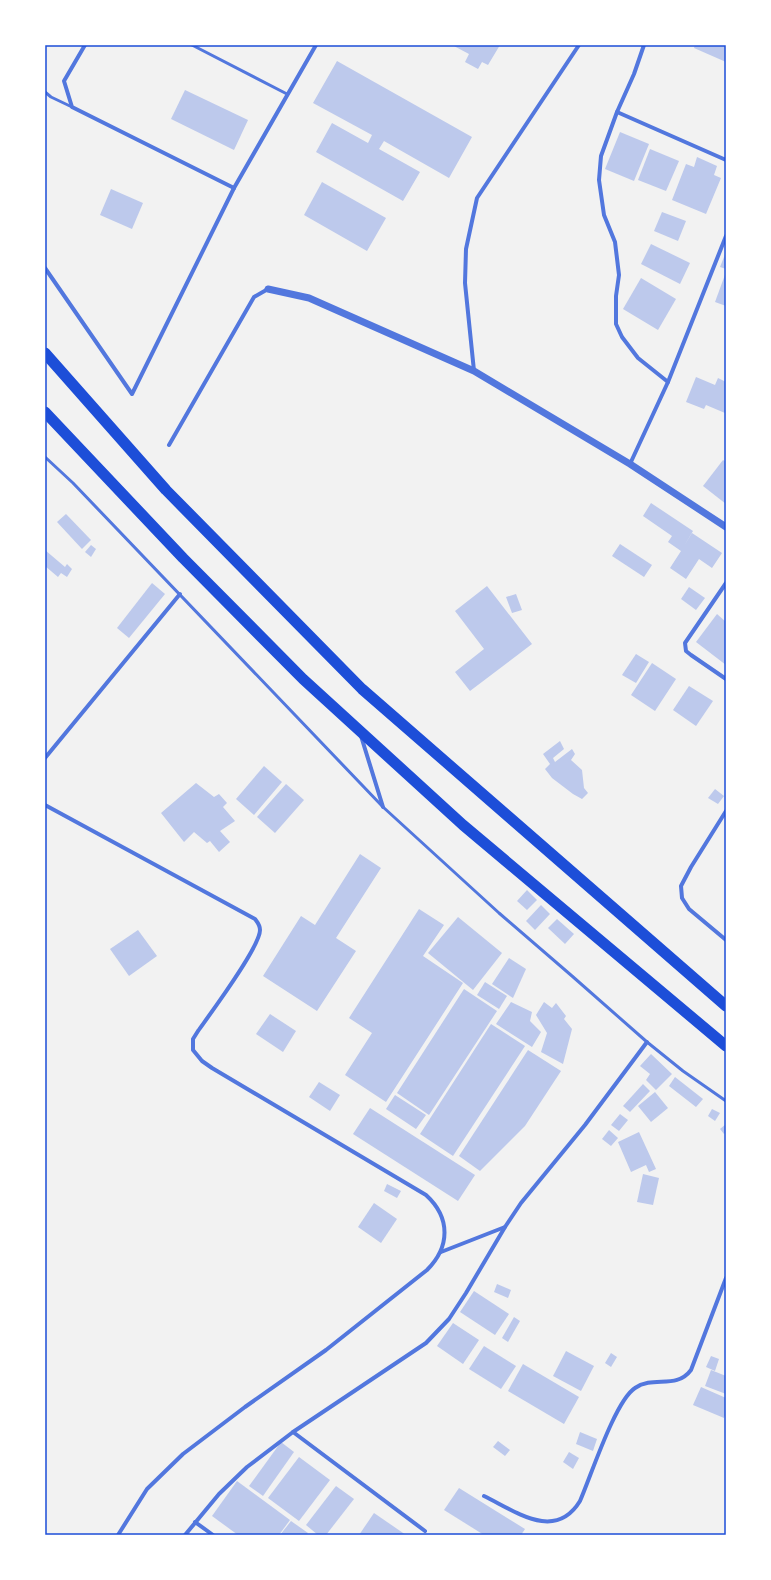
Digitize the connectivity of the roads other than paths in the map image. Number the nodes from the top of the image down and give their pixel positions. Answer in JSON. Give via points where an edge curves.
{"nodes":[{"id":1,"x":85,"y":45,"type":"edge"},
{"id":2,"x":192,"y":45,"type":"edge"},
{"id":3,"x":316,"y":45,"type":"edge"},
{"id":4,"x":579,"y":45,"type":"edge"},
{"id":5,"x":644,"y":45,"type":"edge"},
{"id":6,"x":45,"y":92,"type":"edge"},
{"id":7,"x":287,"y":94,"type":"junction"},
{"id":8,"x":72,"y":107,"type":"junction"},
{"id":9,"x":617,"y":112,"type":"junction"},
{"id":10,"x":726,"y":160,"type":"edge"},
{"id":11,"x":234,"y":188,"type":"junction"},
{"id":12,"x":726,"y":236,"type":"edge"},
{"id":13,"x":45,"y":268,"type":"edge"},
{"id":14,"x":268,"y":288,"type":"joint"},
{"id":15,"x":45,"y":353,"type":"edge"},
{"id":16,"x":474,"y":372,"type":"junction"},
{"id":17,"x":668,"y":382,"type":"junction"},
{"id":18,"x":45,"y":412,"type":"edge"},
{"id":19,"x":169,"y":445,"type":"dead end"},
{"id":20,"x":45,"y":457,"type":"edge"},
{"id":21,"x":630,"y":464,"type":"junction"},
{"id":22,"x":726,"y":527,"type":"edge"},
{"id":23,"x":726,"y":583,"type":"edge"},
{"id":24,"x":180,"y":594,"type":"junction"},
{"id":25,"x":726,"y":679,"type":"edge"},
{"id":26,"x":359,"y":730,"type":"junction"},
{"id":27,"x":45,"y":758,"type":"edge"},
{"id":28,"x":45,"y":804,"type":"edge"},
{"id":29,"x":383,"y":807,"type":"junction"},
{"id":30,"x":726,"y":811,"type":"edge"},
{"id":31,"x":726,"y":940,"type":"edge"},
{"id":32,"x":726,"y":1006,"type":"edge"},
{"id":33,"x":647,"y":1042,"type":"junction"},
{"id":34,"x":726,"y":1046,"type":"edge"},
{"id":35,"x":726,"y":1101,"type":"edge"},
{"id":36,"x":505,"y":1227,"type":"junction"},
{"id":37,"x":441,"y":1252,"type":"junction"},
{"id":38,"x":726,"y":1278,"type":"edge"},
{"id":39,"x":293,"y":1432,"type":"junction"},
{"id":40,"x":484,"y":1496,"type":"dead end"},
{"id":41,"x":195,"y":1522,"type":"junction"},
{"id":42,"x":425,"y":1531,"type":"dead end"},
{"id":43,"x":118,"y":1535,"type":"edge"},
{"id":44,"x":185,"y":1535,"type":"edge"},
{"id":45,"x":213,"y":1535,"type":"edge"}],
"edges":[{"from":1,"to":8,"type":"street","via":[[64,81]]},
{"from":2,"to":7,"type":"lane"},
{"from":3,"to":7,"type":"street"},
{"from":4,"to":16,"type":"street","via":[[477,198],[466,250],[466,283]]},
{"from":5,"to":9,"type":"street"},
{"from":6,"to":8,"type":"lane"},
{"from":7,"to":11,"type":"street"},
{"from":8,"to":11,"type":"street"},
{"from":9,"to":10,"type":"street"},
{"from":9,"to":17,"type":"street","via":[[601,156],[599,180],[604,214],[615,242],[620,275],[616,296],[616,324],[630,350]]},
{"from":11,"to":13,"type":"street","via":[[132,394]]},
{"from":12,"to":17,"type":"street"},
{"from":14,"to":16,"type":"street","via":[[309,298]]},
{"from":14,"to":19,"type":"street","via":[[254,297]]},
{"from":15,"to":32,"type":"highway","via":[[166,490],[362,689]]},
{"from":16,"to":21,"type":"street"},
{"from":17,"to":21,"type":"street"},
{"from":18,"to":26,"type":"highway","via":[[188,564],[303,679]]},
{"from":20,"to":24,"type":"lane"},
{"from":21,"to":22,"type":"street"},
{"from":23,"to":25,"type":"street","via":[[685,643],[686,651]]},
{"from":24,"to":27,"type":"street"},
{"from":24,"to":29,"type":"lane"},
{"from":26,"to":29,"type":"street"},
{"from":26,"to":34,"type":"highway","via":[[463,825]]},
{"from":28,"to":37,"type":"street","via":[[255,919],[260,929],[258,938],[198,1031],[193,1050],[212,1068],[426,1195],[438,1208],[442,1218],[444,1238]]},
{"from":29,"to":33,"type":"lane","via":[[498,913]]},
{"from":30,"to":31,"type":"street","via":[[681,886],[682,898],[689,909]]},
{"from":33,"to":35,"type":"lane"},
{"from":33,"to":36,"type":"street"},
{"from":36,"to":37,"type":"street"},
{"from":36,"to":39,"type":"street","via":[[466,1294],[438,1332],[398,1363]]},
{"from":37,"to":43,"type":"street","via":[[427,1270],[326,1350],[182,1454],[147,1489]]},
{"from":38,"to":40,"type":"street","via":[[691,1370],[681,1379],[653,1381],[629,1393],[616,1413],[575,1510],[568,1516],[554,1521],[532,1520]]},
{"from":39,"to":41,"type":"street","via":[[234,1478]]},
{"from":39,"to":42,"type":"street"},
{"from":41,"to":44,"type":"street"},
{"from":41,"to":45,"type":"street"}]}
